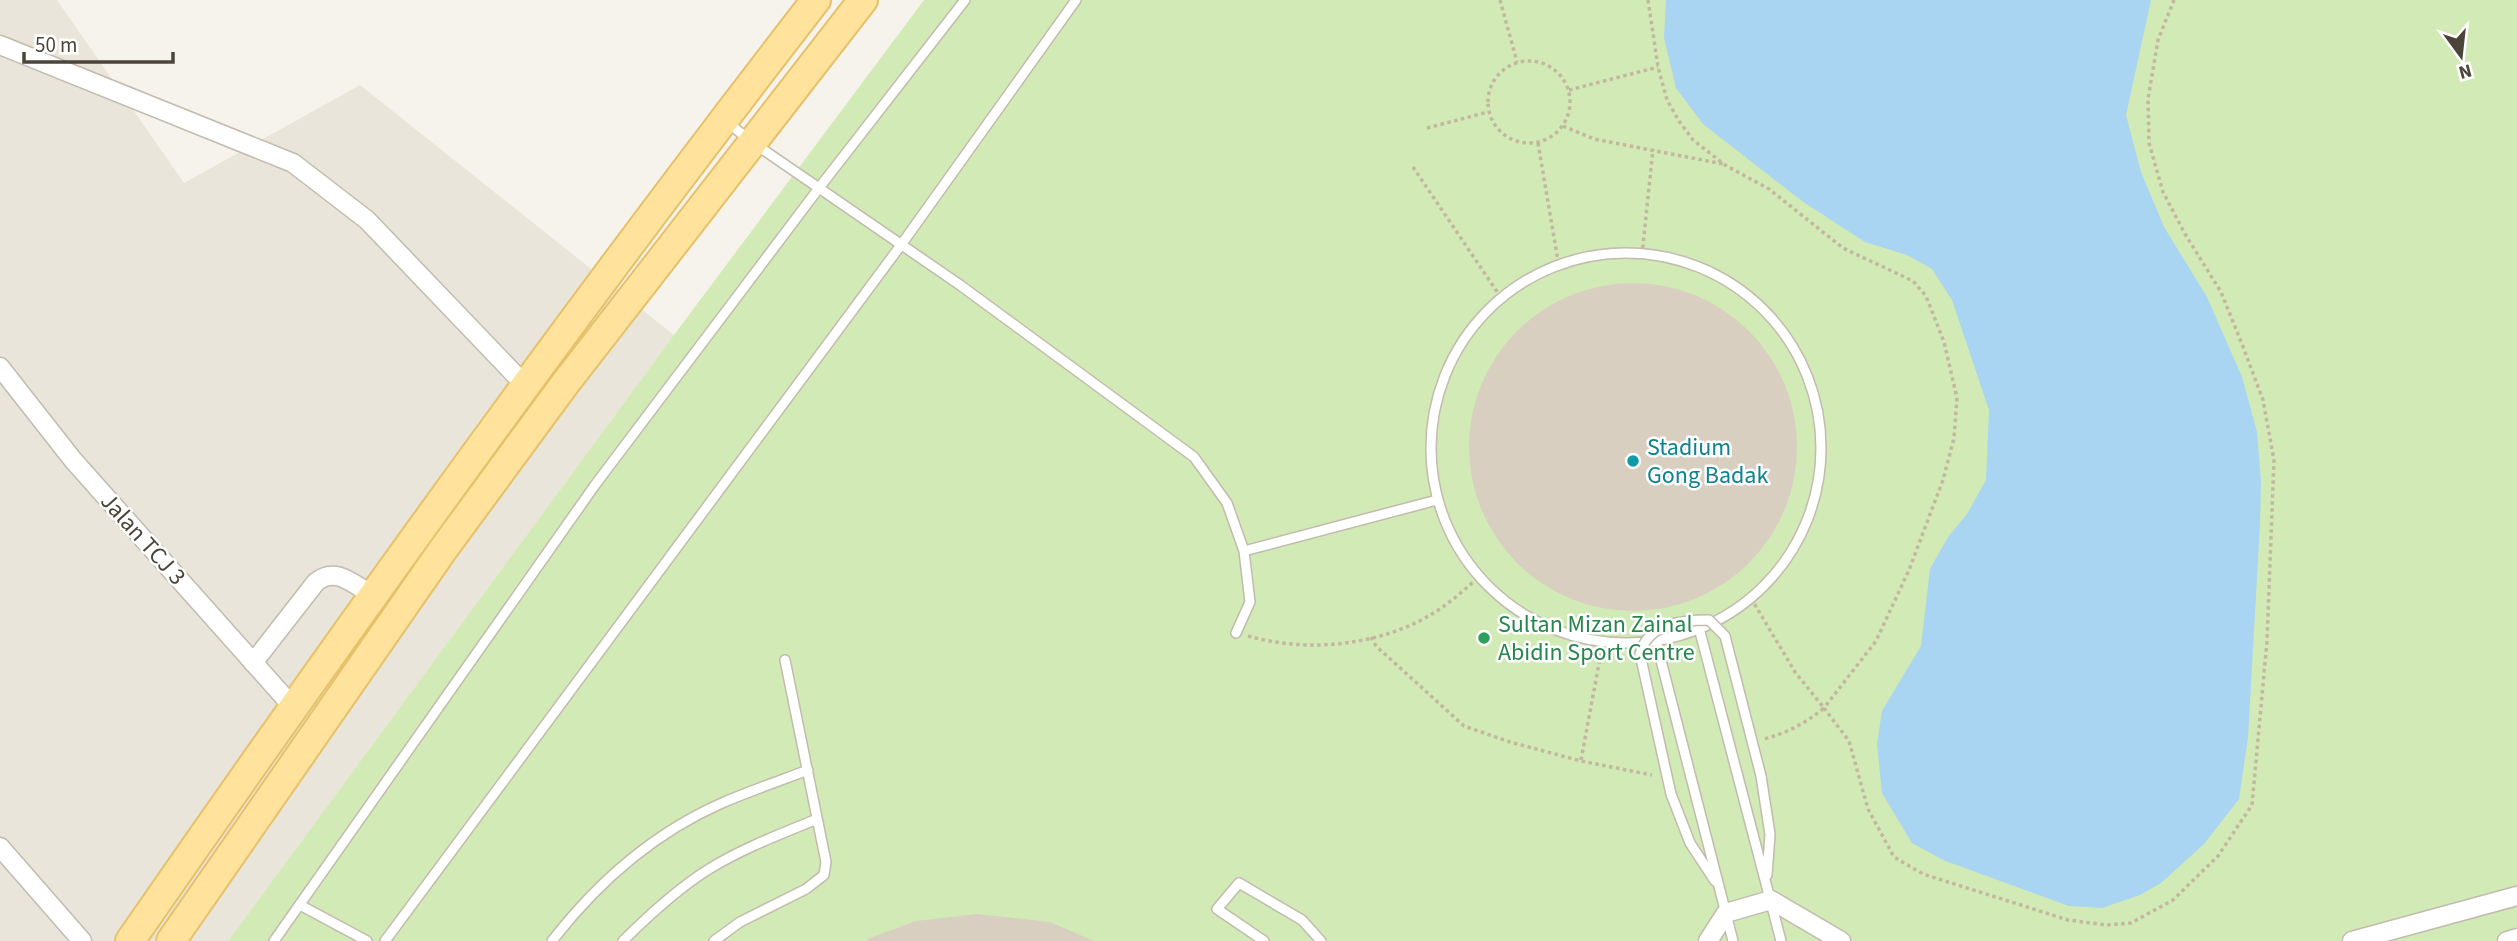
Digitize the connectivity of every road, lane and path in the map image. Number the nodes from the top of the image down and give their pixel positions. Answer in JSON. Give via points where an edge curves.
{"nodes":[{"id":1,"x":816,"y":0,"type":"edge"},
{"id":2,"x":863,"y":0,"type":"edge"},
{"id":3,"x":965,"y":0,"type":"edge"},
{"id":4,"x":1076,"y":0,"type":"edge"},
{"id":5,"x":1500,"y":0,"type":"edge"},
{"id":6,"x":1648,"y":0,"type":"edge"},
{"id":7,"x":2174,"y":0,"type":"edge"},
{"id":8,"x":0,"y":45,"type":"edge"},
{"id":9,"x":1517,"y":62,"type":"junction"},
{"id":10,"x":1658,"y":67,"type":"junction"},
{"id":11,"x":1569,"y":90,"type":"junction"},
{"id":12,"x":1488,"y":111,"type":"junction"},
{"id":13,"x":723,"y":119,"type":"junction"},
{"id":14,"x":1563,"y":126,"type":"junction"},
{"id":15,"x":1427,"y":128,"type":"dead end"},
{"id":16,"x":752,"y":142,"type":"junction"},
{"id":17,"x":1538,"y":142,"type":"junction"},
{"id":18,"x":1653,"y":149,"type":"junction"},
{"id":19,"x":1725,"y":165,"type":"junction"},
{"id":20,"x":1413,"y":167,"type":"dead end"},
{"id":21,"x":819,"y":188,"type":"junction"},
{"id":22,"x":901,"y":244,"type":"junction"},
{"id":23,"x":1642,"y":255,"type":"junction"},
{"id":24,"x":1559,"y":267,"type":"junction"},
{"id":25,"x":1502,"y":299,"type":"junction"},
{"id":26,"x":0,"y":367,"type":"edge"},
{"id":27,"x":524,"y":384,"type":"junction"},
{"id":28,"x":1437,"y":500,"type":"junction"},
{"id":29,"x":1244,"y":551,"type":"junction"},
{"id":30,"x":1479,"y":577,"type":"junction"},
{"id":31,"x":372,"y":595,"type":"junction"},
{"id":32,"x":1751,"y":598,"type":"junction"},
{"id":33,"x":1699,"y":628,"type":"junction"},
{"id":34,"x":1236,"y":633,"type":"joint"},
{"id":35,"x":1370,"y":637,"type":"junction"},
{"id":36,"x":1656,"y":641,"type":"junction"},
{"id":37,"x":1603,"y":642,"type":"junction"},
{"id":38,"x":785,"y":660,"type":"dead end"},
{"id":39,"x":253,"y":663,"type":"junction"},
{"id":40,"x":292,"y":706,"type":"junction"},
{"id":41,"x":1824,"y":708,"type":"junction"},
{"id":42,"x":1753,"y":742,"type":"junction"},
{"id":43,"x":1580,"y":761,"type":"junction"},
{"id":44,"x":807,"y":770,"type":"junction"},
{"id":45,"x":1668,"y":778,"type":"junction"},
{"id":46,"x":817,"y":819,"type":"junction"},
{"id":47,"x":0,"y":847,"type":"edge"},
{"id":48,"x":1766,"y":880,"type":"junction"},
{"id":49,"x":1720,"y":888,"type":"junction"},
{"id":50,"x":2517,"y":896,"type":"edge"},
{"id":51,"x":1771,"y":900,"type":"junction"},
{"id":52,"x":300,"y":905,"type":"junction"},
{"id":53,"x":1726,"y":913,"type":"junction"},
{"id":54,"x":2517,"y":938,"type":"edge"},
{"id":55,"x":82,"y":941,"type":"edge"},
{"id":56,"x":130,"y":941,"type":"edge"},
{"id":57,"x":171,"y":941,"type":"edge"},
{"id":58,"x":274,"y":941,"type":"edge"},
{"id":59,"x":367,"y":941,"type":"edge"},
{"id":60,"x":385,"y":941,"type":"edge"},
{"id":61,"x":552,"y":941,"type":"edge"},
{"id":62,"x":623,"y":941,"type":"edge"},
{"id":63,"x":714,"y":941,"type":"edge"},
{"id":64,"x":1264,"y":941,"type":"edge"},
{"id":65,"x":1321,"y":941,"type":"edge"},
{"id":66,"x":1708,"y":941,"type":"edge"},
{"id":67,"x":1733,"y":941,"type":"edge"},
{"id":68,"x":1781,"y":941,"type":"edge"},
{"id":69,"x":1841,"y":941,"type":"edge"},
{"id":70,"x":2351,"y":941,"type":"edge"},
{"id":71,"x":2507,"y":941,"type":"edge"}],
"edges":[{"from":1,"to":13,"type":"main road"},
{"from":2,"to":16,"type":"main road"},
{"from":3,"to":21,"type":"lane"},
{"from":4,"to":22,"type":"lane"},
{"from":5,"to":9,"type":"path"},
{"from":6,"to":10,"type":"path"},
{"from":7,"to":41,"type":"path","via":[[2158,40],[2148,100],[2149,143],[2163,192],[2221,292],[2242,344],[2263,400],[2274,460],[2267,641],[2252,805],[2218,856],[2173,900],[2131,923],[2068,920],[1923,874],[1894,857],[1868,809],[1849,741]]},
{"from":8,"to":27,"type":"street","via":[[293,163],[367,220]]},
{"from":9,"to":11,"type":"path","via":[[1549,65]]},
{"from":9,"to":12,"type":"path","via":[[1490,85]]},
{"from":10,"to":11,"type":"path"},
{"from":10,"to":19,"type":"path","via":[[1667,100],[1679,121],[1693,140]]},
{"from":11,"to":14,"type":"path","via":[[1569,114]]},
{"from":12,"to":15,"type":"path"},
{"from":12,"to":17,"type":"path","via":[[1493,124],[1513,141]]},
{"from":13,"to":16,"type":"lane"},
{"from":13,"to":27,"type":"main road"},
{"from":14,"to":17,"type":"path"},
{"from":14,"to":18,"type":"path","via":[[1594,139]]},
{"from":16,"to":21,"type":"lane"},
{"from":16,"to":57,"type":"main road","via":[[442,551]]},
{"from":17,"to":24,"type":"path"},
{"from":18,"to":19,"type":"path"},
{"from":18,"to":23,"type":"path"},
{"from":19,"to":41,"type":"path","via":[[1769,189],[1843,248],[1913,281],[1926,296],[1944,342],[1957,398],[1954,439],[1943,480],[1909,570],[1876,641]]},
{"from":20,"to":25,"type":"path"},
{"from":21,"to":22,"type":"lane"},
{"from":21,"to":52,"type":"lane","via":[[595,485]]},
{"from":22,"to":29,"type":"lane","via":[[1194,457],[1227,503]]},
{"from":22,"to":60,"type":"lane"},
{"from":23,"to":24,"type":"lane","via":[[1600,256]]},
{"from":23,"to":32,"type":"lane","via":[[1696,267],[1744,293],[1789,341],[1809,380],[1822,444],[1812,508],[1782,566]]},
{"from":24,"to":25,"type":"lane"},
{"from":25,"to":28,"type":"lane","via":[[1462,344],[1440,390],[1431,440]]},
{"from":26,"to":39,"type":"street","name":"Jalan TCJ 3","via":[[73,460]]},
{"from":27,"to":31,"type":"main road"},
{"from":28,"to":29,"type":"lane"},
{"from":28,"to":30,"type":"lane","via":[[1458,549]]},
{"from":29,"to":34,"type":"lane","via":[[1250,602]]},
{"from":30,"to":35,"type":"path","via":[[1433,614]]},
{"from":30,"to":37,"type":"lane","via":[[1514,609],[1557,631]]},
{"from":31,"to":39,"type":"street","via":[[338,575],[323,576]]},
{"from":31,"to":40,"type":"main road"},
{"from":32,"to":33,"type":"lane"},
{"from":32,"to":41,"type":"path","via":[[1795,672]]},
{"from":33,"to":36,"type":"lane"},
{"from":33,"to":48,"type":"lane"},
{"from":34,"to":35,"type":"path","via":[[1295,646]]},
{"from":35,"to":43,"type":"path","via":[[1464,726]]},
{"from":36,"to":37,"type":"lane"},
{"from":36,"to":49,"type":"lane"},
{"from":37,"to":43,"type":"path"},
{"from":38,"to":44,"type":"lane"},
{"from":39,"to":40,"type":"street","name":"Jalan TCJ 3"},
{"from":40,"to":56,"type":"main road"},
{"from":41,"to":42,"type":"path","via":[[1783,734]]},
{"from":42,"to":45,"type":"lane","bridge":true,"via":[[1729,645],[1719,628],[1700,620],[1655,630],[1643,645],[1641,663]]},
{"from":42,"to":48,"type":"lane","bridge":true,"via":[[1770,834]]},
{"from":43,"to":45,"type":"path"},
{"from":44,"to":46,"type":"lane"},
{"from":44,"to":61,"type":"lane","via":[[683,822],[630,858],[576,909]]},
{"from":45,"to":49,"type":"lane","bridge":true,"via":[[1690,843]]},
{"from":46,"to":62,"type":"lane","via":[[710,868],[663,902]]},
{"from":46,"to":63,"type":"lane","via":[[824,875]]},
{"from":47,"to":55,"type":"street"},
{"from":48,"to":51,"type":"lane"},
{"from":49,"to":53,"type":"lane"},
{"from":50,"to":70,"type":"street"},
{"from":51,"to":53,"type":"street"},
{"from":51,"to":68,"type":"lane"},
{"from":51,"to":69,"type":"street"},
{"from":52,"to":58,"type":"lane"},
{"from":52,"to":59,"type":"lane"},
{"from":53,"to":66,"type":"street"},
{"from":53,"to":67,"type":"lane"},
{"from":54,"to":71,"type":"street"},
{"from":64,"to":65,"type":"lane","via":[[1217,909],[1239,883],[1302,920]]}]}
